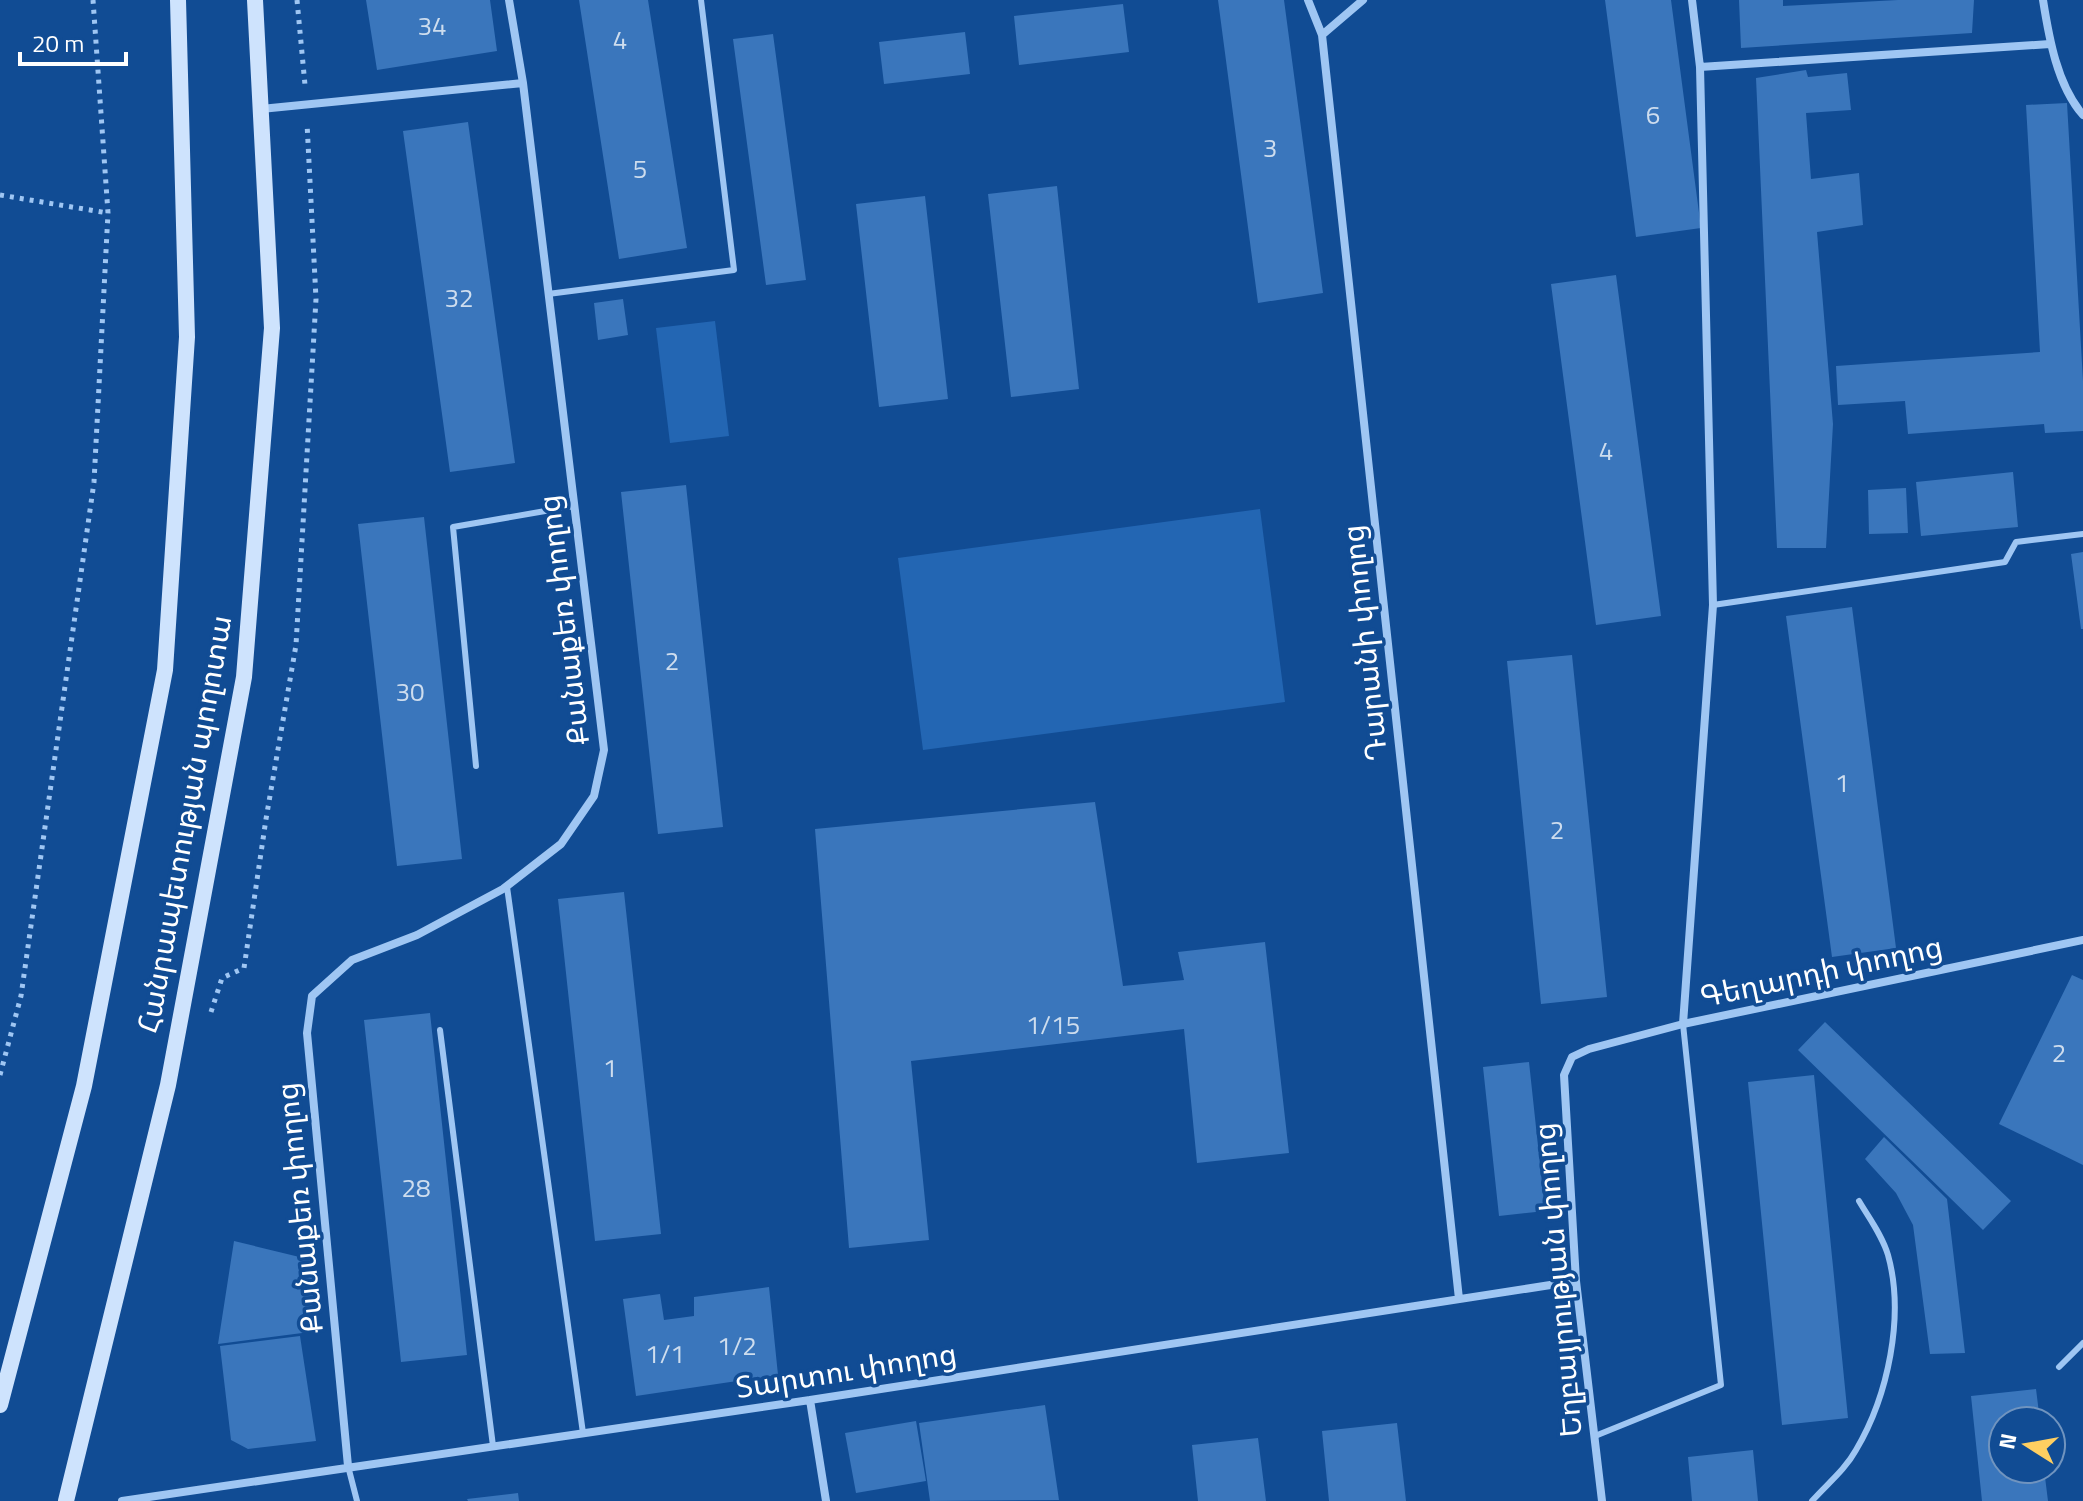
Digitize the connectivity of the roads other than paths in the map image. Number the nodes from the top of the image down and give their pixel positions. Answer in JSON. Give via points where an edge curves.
{"nodes":[{"id":1,"x":178,"y":0,"type":"edge"},
{"id":2,"x":255,"y":0,"type":"edge"},
{"id":3,"x":509,"y":0,"type":"edge"},
{"id":4,"x":701,"y":0,"type":"edge"},
{"id":5,"x":1308,"y":0,"type":"edge"},
{"id":6,"x":1363,"y":0,"type":"edge"},
{"id":7,"x":1692,"y":0,"type":"edge"},
{"id":8,"x":2043,"y":0,"type":"edge"},
{"id":9,"x":1322,"y":35,"type":"junction"},
{"id":10,"x":2050,"y":44,"type":"junction"},
{"id":11,"x":1700,"y":67,"type":"junction"},
{"id":12,"x":523,"y":83,"type":"junction"},
{"id":13,"x":261,"y":109,"type":"junction"},
{"id":14,"x":2083,"y":115,"type":"edge"},
{"id":15,"x":548,"y":294,"type":"junction"},
{"id":16,"x":574,"y":506,"type":"junction"},
{"id":17,"x":2083,"y":534,"type":"edge"},
{"id":18,"x":1713,"y":605,"type":"junction"},
{"id":19,"x":476,"y":766,"type":"dead end"},
{"id":20,"x":507,"y":887,"type":"junction"},
{"id":21,"x":2083,"y":940,"type":"edge"},
{"id":22,"x":1683,"y":1024,"type":"junction"},
{"id":23,"x":440,"y":1030,"type":"dead end"},
{"id":24,"x":1572,"y":1057,"type":"joint"},
{"id":25,"x":1859,"y":1201,"type":"dead end"},
{"id":26,"x":1576,"y":1281,"type":"junction"},
{"id":27,"x":1459,"y":1299,"type":"junction"},
{"id":28,"x":2083,"y":1343,"type":"edge"},
{"id":29,"x":2059,"y":1367,"type":"dead end"},
{"id":30,"x":810,"y":1400,"type":"junction"},
{"id":31,"x":0,"y":1405,"type":"edge"},
{"id":32,"x":583,"y":1433,"type":"junction"},
{"id":33,"x":1595,"y":1436,"type":"junction"},
{"id":34,"x":493,"y":1446,"type":"junction"},
{"id":35,"x":348,"y":1466,"type":"junction"},
{"id":36,"x":66,"y":1501,"type":"edge"},
{"id":37,"x":122,"y":1501,"type":"edge"},
{"id":38,"x":357,"y":1501,"type":"edge"},
{"id":39,"x":826,"y":1501,"type":"edge"},
{"id":40,"x":1602,"y":1501,"type":"edge"},
{"id":41,"x":1812,"y":1501,"type":"edge"}],
"edges":[{"from":1,"to":31,"type":"main road","name":"Հանրապետության պողոտա","via":[[187,337],[165,670],[84,1086]]},
{"from":2,"to":13,"type":"main road","name":"Հանրապետության պողոտա"},
{"from":3,"to":12,"type":"street","name":"Քանաքեռ փողոց"},
{"from":4,"to":15,"type":"lane","via":[[734,270]]},
{"from":5,"to":9,"type":"street","name":"Դարանի փողոց"},
{"from":6,"to":9,"type":"street"},
{"from":7,"to":11,"type":"street"},
{"from":8,"to":10,"type":"street"},
{"from":9,"to":27,"type":"street","name":"Դարանի փողոց"},
{"from":10,"to":11,"type":"street"},
{"from":10,"to":14,"type":"street","via":[[2073,104]]},
{"from":11,"to":18,"type":"street"},
{"from":12,"to":13,"type":"street"},
{"from":12,"to":15,"type":"street","name":"Քանաքեռ փողոց"},
{"from":13,"to":36,"type":"main road","name":"Հանրապետության պողոտա","via":[[272,328],[244,677],[168,1085]]},
{"from":15,"to":16,"type":"street","name":"Քանաքեռ փողոց"},
{"from":16,"to":19,"type":"lane","via":[[453,527]]},
{"from":16,"to":20,"type":"street","name":"Քանաքեռ փողոց","via":[[604,750],[594,796],[561,844]]},
{"from":17,"to":18,"type":"lane","via":[[2016,542],[2005,562]]},
{"from":18,"to":22,"type":"street"},
{"from":20,"to":32,"type":"lane"},
{"from":20,"to":35,"type":"street","name":"Քանաքեռ փողոց","via":[[417,935],[352,960],[312,996],[307,1033]]},
{"from":21,"to":22,"type":"street","name":"Գեղարդի փողոց"},
{"from":22,"to":24,"type":"street","name":"Գեղարդի փողոց"},
{"from":22,"to":33,"type":"lane","via":[[1721,1385]]},
{"from":23,"to":34,"type":"lane"},
{"from":24,"to":26,"type":"street","name":"Եղբայրության փողոց","via":[[1564,1075]]},
{"from":25,"to":41,"type":"lane","via":[[1887,1254],[1894,1292],[1889,1358],[1856,1451]]},
{"from":26,"to":27,"type":"street","name":"Տարտու փողոց"},
{"from":26,"to":33,"type":"street","name":"Եղբայրության փողոց"},
{"from":27,"to":30,"type":"street","name":"Տարտու փողոց"},
{"from":28,"to":29,"type":"lane"},
{"from":30,"to":32,"type":"street","name":"Տարտու փողոց"},
{"from":30,"to":39,"type":"street"},
{"from":32,"to":34,"type":"street","name":"Տարտու փողոց"},
{"from":33,"to":40,"type":"street","name":"Եղբայրության փողոց"},
{"from":34,"to":35,"type":"street","name":"Տարտու փողոց"},
{"from":35,"to":37,"type":"street","name":"Տարտու փողոց"},
{"from":35,"to":38,"type":"lane"}]}
